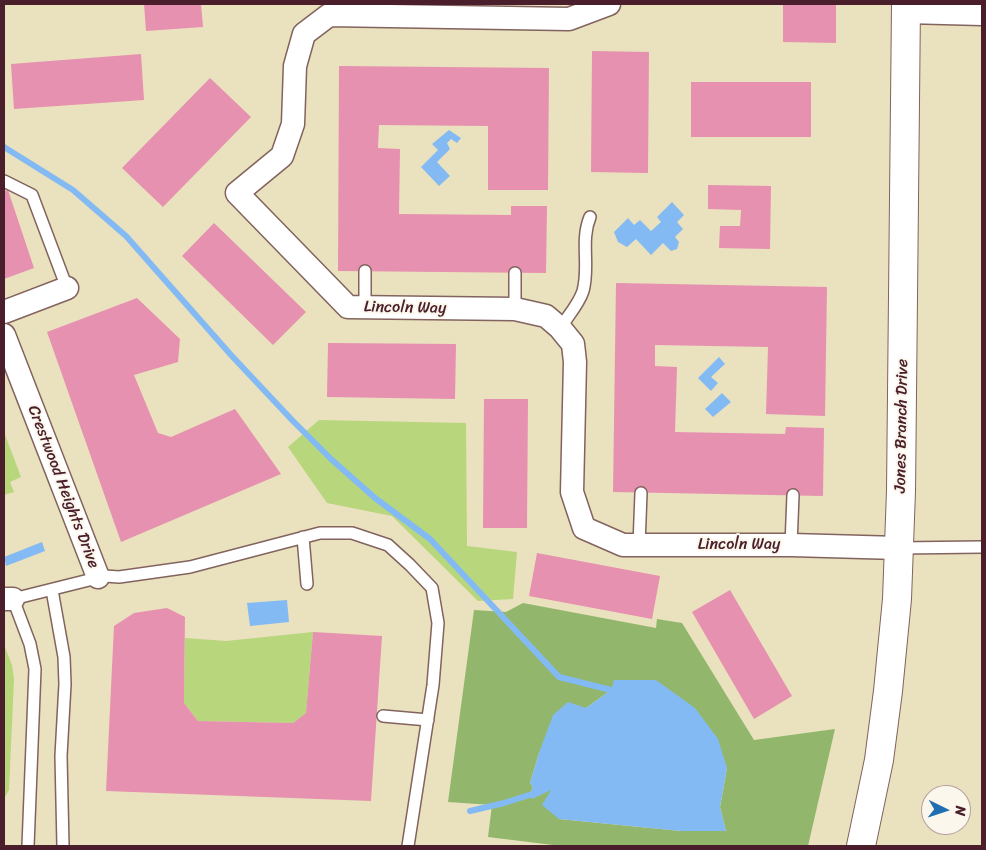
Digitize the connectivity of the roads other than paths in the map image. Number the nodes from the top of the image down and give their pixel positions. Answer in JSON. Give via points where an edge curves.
{"nodes":[{"id":1,"x":609,"y":4,"type":"edge"},
{"id":2,"x":906,"y":8,"type":"edge"},
{"id":3,"x":982,"y":14,"type":"edge"},
{"id":4,"x":4,"y":181,"type":"edge"},
{"id":5,"x":590,"y":217,"type":"dead end"},
{"id":6,"x":365,"y":272,"type":"dead end"},
{"id":7,"x":515,"y":273,"type":"dead end"},
{"id":8,"x":67,"y":288,"type":"joint"},
{"id":9,"x":364,"y":307,"type":"junction"},
{"id":10,"x":515,"y":309,"type":"junction"},
{"id":11,"x":4,"y":312,"type":"edge"},
{"id":12,"x":560,"y":328,"type":"junction"},
{"id":13,"x":4,"y":335,"type":"edge"},
{"id":14,"x":640,"y":493,"type":"dead end"},
{"id":15,"x":793,"y":495,"type":"dead end"},
{"id":16,"x":303,"y":537,"type":"junction"},
{"id":17,"x":639,"y":545,"type":"junction"},
{"id":18,"x":791,"y":545,"type":"junction"},
{"id":19,"x":982,"y":547,"type":"edge"},
{"id":20,"x":898,"y":548,"type":"junction"},
{"id":21,"x":98,"y":577,"type":"junction"},
{"id":22,"x":306,"y":584,"type":"dead end"},
{"id":23,"x":52,"y":590,"type":"junction"},
{"id":24,"x":9,"y":599,"type":"edge"},
{"id":25,"x":382,"y":716,"type":"dead end"},
{"id":26,"x":428,"y":720,"type":"junction"},
{"id":27,"x":28,"y":846,"type":"edge"},
{"id":28,"x":63,"y":846,"type":"edge"},
{"id":29,"x":408,"y":846,"type":"edge"},
{"id":30,"x":862,"y":846,"type":"edge"}],
"edges":[{"from":1,"to":9,"type":"street","name":"Lincoln Way","via":[[569,19],[329,15],[304,34],[295,66],[293,124],[282,156],[237,194],[348,307]]},
{"from":2,"to":3,"type":"street"},
{"from":2,"to":20,"type":"main road","name":"Jones Branch Drive"},
{"from":4,"to":8,"type":"lane","via":[[32,195]]},
{"from":5,"to":12,"type":"lane","via":[[585,229],[582,291]]},
{"from":6,"to":9,"type":"lane"},
{"from":7,"to":10,"type":"lane"},
{"from":8,"to":11,"type":"street"},
{"from":9,"to":10,"type":"street","name":"Lincoln Way"},
{"from":10,"to":12,"type":"street","name":"Lincoln Way","via":[[546,316]]},
{"from":12,"to":17,"type":"street","name":"Lincoln Way","via":[[573,344],[576,362],[572,492],[584,528],[623,545]]},
{"from":13,"to":21,"type":"street","name":"Crestwood Heights Drive"},
{"from":14,"to":17,"type":"lane"},
{"from":15,"to":18,"type":"lane"},
{"from":16,"to":21,"type":"lane","via":[[190,567]]},
{"from":16,"to":22,"type":"lane"},
{"from":16,"to":26,"type":"lane","via":[[320,533],[352,533],[388,545],[432,588],[438,623]]},
{"from":17,"to":18,"type":"street","name":"Lincoln Way"},
{"from":18,"to":20,"type":"street","name":"Lincoln Way"},
{"from":19,"to":20,"type":"lane"},
{"from":20,"to":30,"type":"main road","name":"Jones Branch Drive","via":[[888,691],[879,760]]},
{"from":21,"to":23,"type":"lane","name":"Crestwood Heights Drive"},
{"from":23,"to":24,"type":"lane","name":"Crestwood Heights Drive"},
{"from":23,"to":28,"type":"lane","via":[[64,657]]},
{"from":24,"to":27,"type":"lane","via":[[30,644],[35,669]]},
{"from":25,"to":26,"type":"lane"},
{"from":26,"to":29,"type":"lane"}]}
